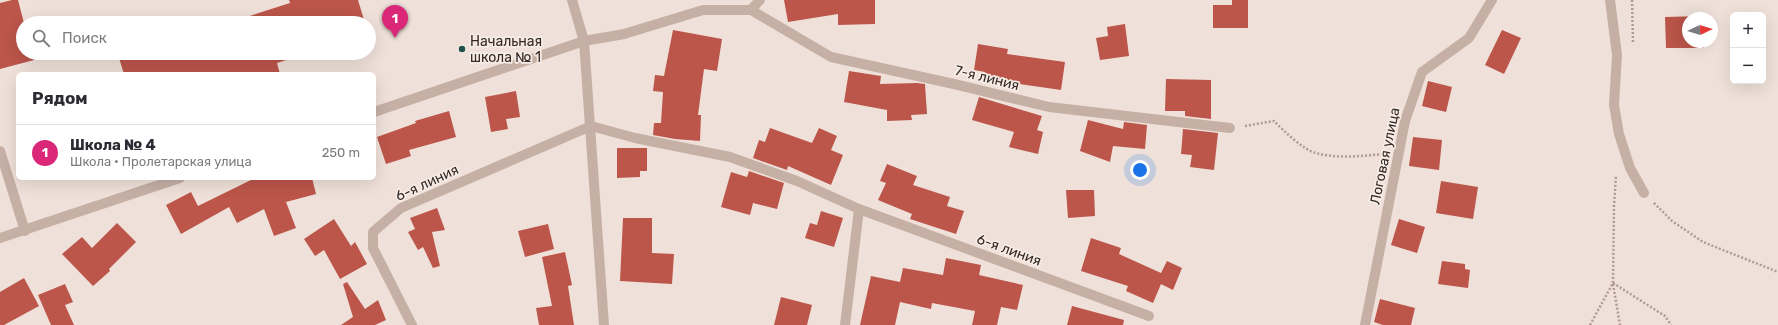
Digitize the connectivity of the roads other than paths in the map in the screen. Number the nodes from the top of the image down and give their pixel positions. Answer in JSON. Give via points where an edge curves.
{"nodes":[{"id":1,"x":572,"y":0,"type":"edge"},
{"id":2,"x":760,"y":0,"type":"edge"},
{"id":3,"x":1492,"y":0,"type":"edge"},
{"id":4,"x":1610,"y":0,"type":"edge"},
{"id":5,"x":751,"y":10,"type":"junction"},
{"id":6,"x":584,"y":41,"type":"junction"},
{"id":7,"x":376,"y":111,"type":"edge"},
{"id":8,"x":591,"y":126,"type":"junction"},
{"id":9,"x":1230,"y":128,"type":"road end"},
{"id":10,"x":0,"y":152,"type":"edge"},
{"id":11,"x":174,"y":180,"type":"edge"},
{"id":12,"x":1644,"y":193,"type":"road end"},
{"id":13,"x":859,"y":209,"type":"junction"},
{"id":14,"x":25,"y":231,"type":"junction"},
{"id":15,"x":0,"y":238,"type":"edge"},
{"id":16,"x":1149,"y":316,"type":"dead end"},
{"id":17,"x":412,"y":325,"type":"edge"},
{"id":18,"x":604,"y":325,"type":"edge"},
{"id":19,"x":845,"y":325,"type":"edge"},
{"id":20,"x":1365,"y":325,"type":"edge"}],
"edges":[{"from":1,"to":6,"type":"street"},
{"from":2,"to":5,"type":"street"},
{"from":3,"to":20,"type":"street","name":"Логовая улица","via":[[1469,38],[1422,72],[1405,121]]},
{"from":4,"to":12,"type":"street","via":[[1618,55],[1614,105],[1619,134],[1630,168]]},
{"from":5,"to":6,"type":"street","via":[[703,10],[624,34]]},
{"from":5,"to":9,"type":"street","name":"7-я линия","via":[[830,57],[1049,107]]},
{"from":6,"to":7,"type":"street"},
{"from":6,"to":8,"type":"street"},
{"from":8,"to":13,"type":"street","name":"6-я линия","via":[[635,138],[730,157],[797,181]]},
{"from":8,"to":17,"type":"street","name":"6-я линия","via":[[401,208],[373,232],[373,248]]},
{"from":8,"to":18,"type":"street"},
{"from":10,"to":14,"type":"street"},
{"from":11,"to":14,"type":"street"},
{"from":13,"to":16,"type":"street","name":"6-я линия"},
{"from":13,"to":19,"type":"street"},
{"from":14,"to":15,"type":"street"}]}
